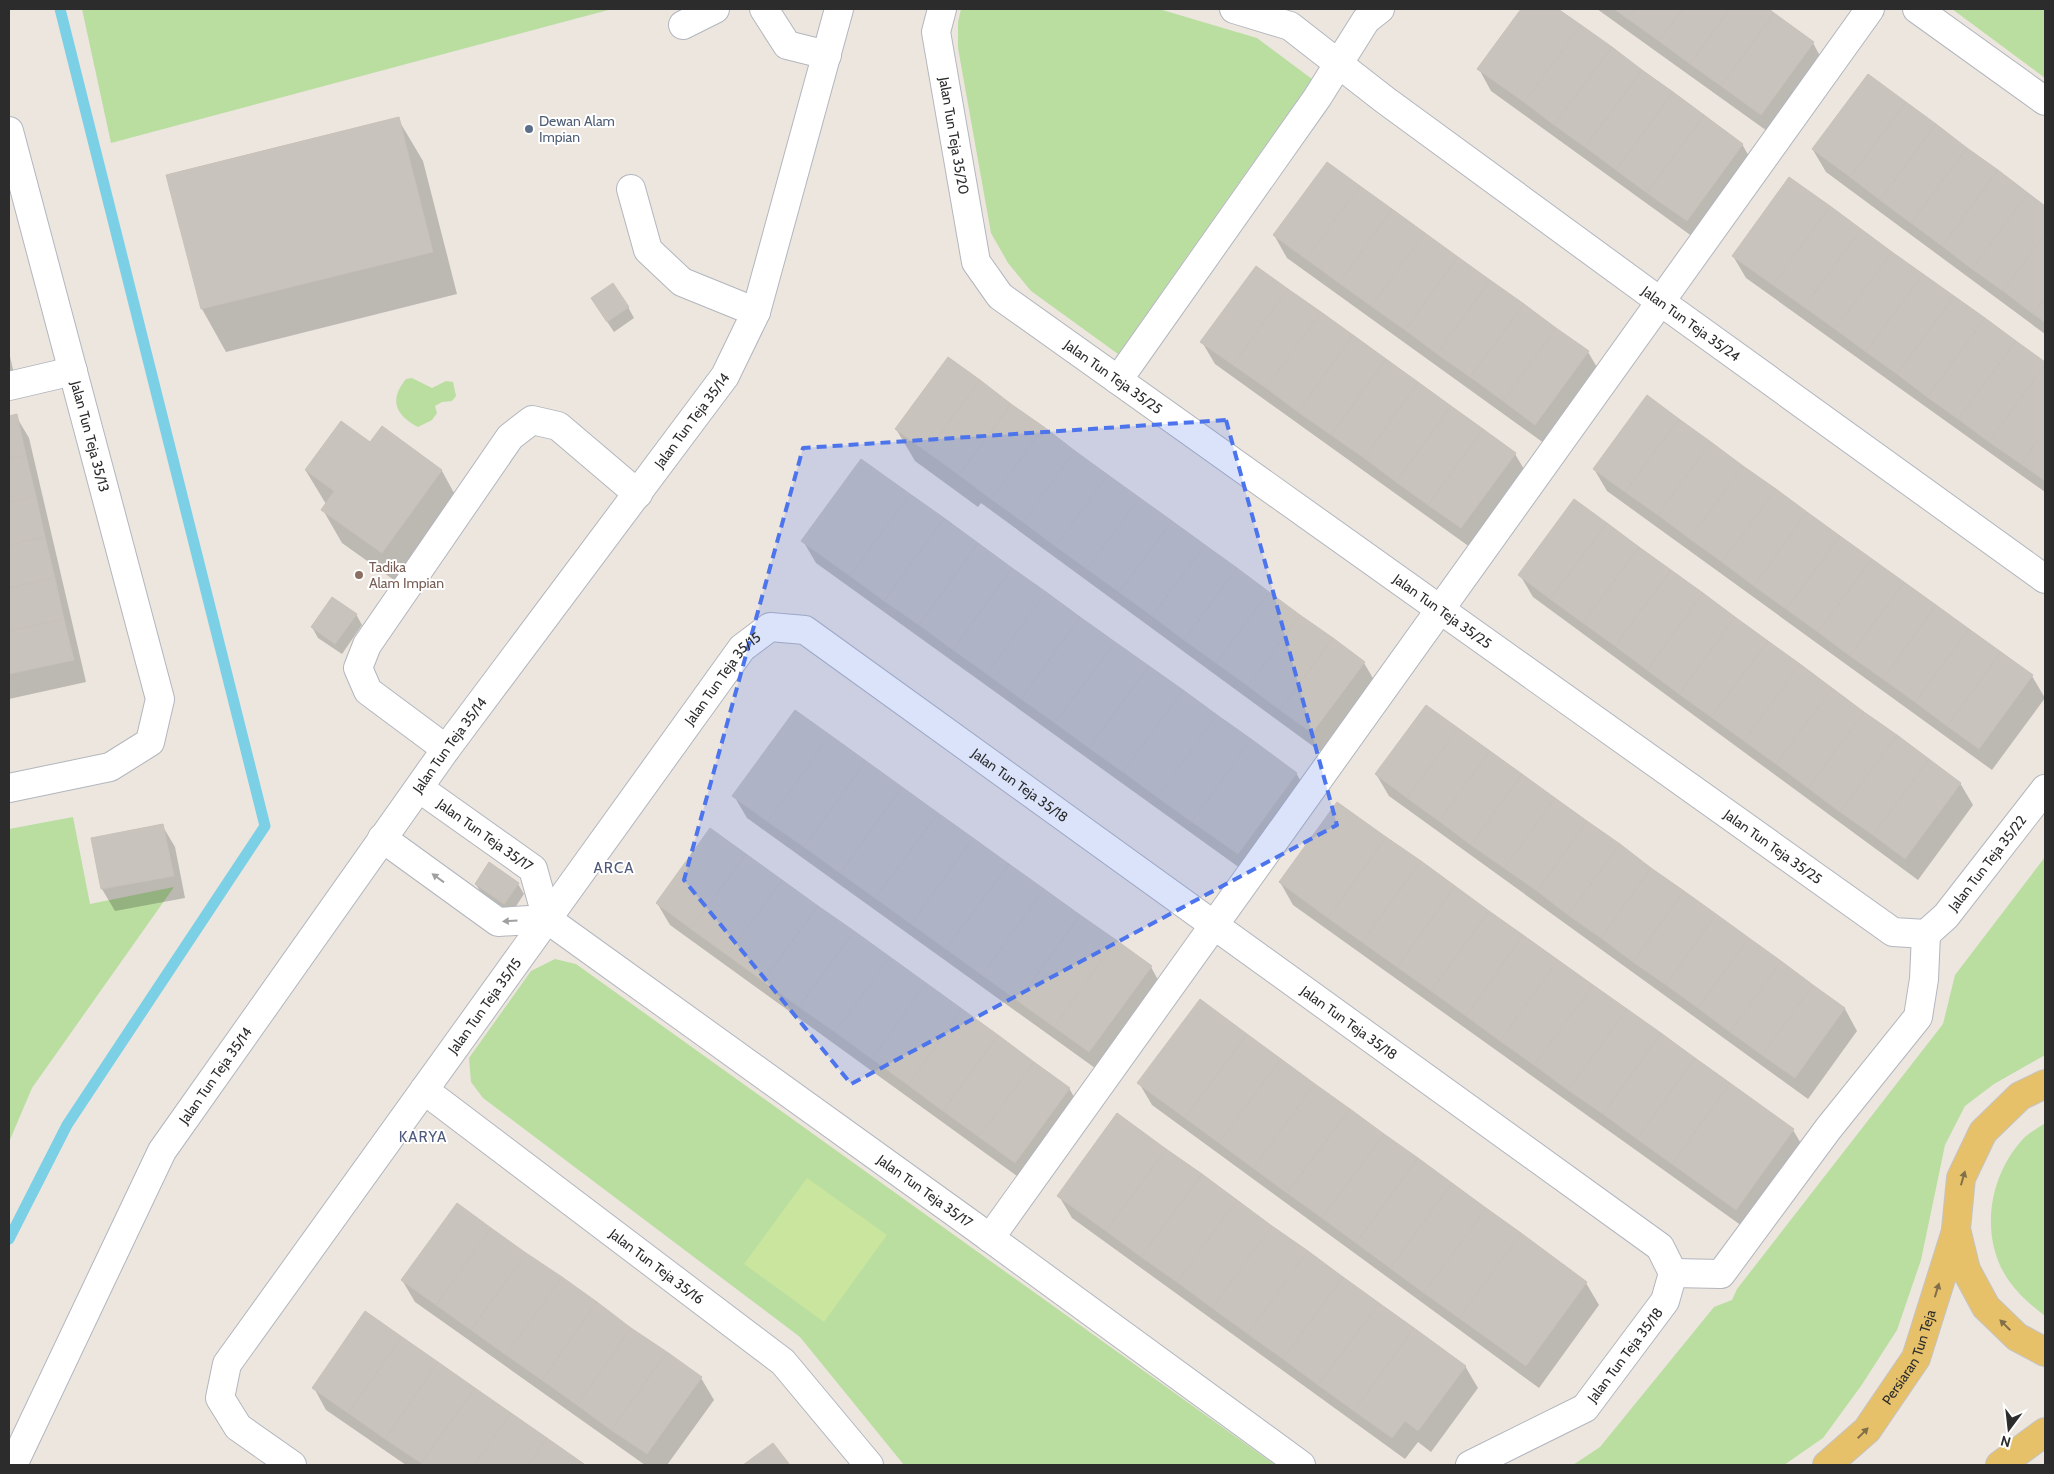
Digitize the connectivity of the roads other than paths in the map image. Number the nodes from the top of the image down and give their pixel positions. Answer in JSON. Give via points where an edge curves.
{"nodes":[{"id":1,"x":715,"y":9,"type":"edge"},
{"id":2,"x":764,"y":9,"type":"edge"},
{"id":3,"x":839,"y":9,"type":"edge"},
{"id":4,"x":942,"y":9,"type":"edge"},
{"id":5,"x":1234,"y":9,"type":"edge"},
{"id":6,"x":1380,"y":9,"type":"edge"},
{"id":7,"x":1870,"y":9,"type":"edge"},
{"id":8,"x":1917,"y":9,"type":"edge"},
{"id":9,"x":683,"y":25,"type":"dead end"},
{"id":10,"x":827,"y":55,"type":"junction"},
{"id":11,"x":1339,"y":64,"type":"junction"},
{"id":12,"x":2045,"y":100,"type":"edge"},
{"id":13,"x":9,"y":131,"type":"edge"},
{"id":14,"x":631,"y":189,"type":"dead end"},
{"id":15,"x":976,"y":262,"type":"joint"},
{"id":16,"x":1661,"y":302,"type":"junction"},
{"id":17,"x":756,"y":312,"type":"junction"},
{"id":18,"x":73,"y":371,"type":"junction"},
{"id":19,"x":1118,"y":380,"type":"junction"},
{"id":20,"x":9,"y":386,"type":"edge"},
{"id":21,"x":638,"y":494,"type":"junction"},
{"id":22,"x":2045,"y":579,"type":"edge"},
{"id":23,"x":1440,"y":610,"type":"junction"},
{"id":24,"x":770,"y":627,"type":"joint"},
{"id":25,"x":446,"y":749,"type":"junction"},
{"id":26,"x":9,"y":788,"type":"edge"},
{"id":27,"x":419,"y":788,"type":"junction"},
{"id":28,"x":2045,"y":789,"type":"edge"},
{"id":29,"x":382,"y":838,"type":"junction"},
{"id":30,"x":547,"y":919,"type":"junction"},
{"id":31,"x":1214,"y":925,"type":"junction"},
{"id":32,"x":1926,"y":934,"type":"junction"},
{"id":33,"x":2045,"y":1084,"type":"edge"},
{"id":34,"x":424,"y":1090,"type":"junction"},
{"id":35,"x":1956,"y":1229,"type":"junction"},
{"id":36,"x":990,"y":1238,"type":"junction"},
{"id":37,"x":1674,"y":1274,"type":"junction"},
{"id":38,"x":2045,"y":1352,"type":"edge"},
{"id":39,"x":2045,"y":1432,"type":"edge"},
{"id":40,"x":13,"y":1465,"type":"edge"},
{"id":41,"x":292,"y":1465,"type":"edge"},
{"id":42,"x":869,"y":1465,"type":"edge"},
{"id":43,"x":1301,"y":1465,"type":"edge"},
{"id":44,"x":1470,"y":1465,"type":"edge"},
{"id":45,"x":1827,"y":1465,"type":"edge"},
{"id":46,"x":2000,"y":1465,"type":"edge"}],
"edges":[{"from":1,"to":9,"type":"street"},
{"from":2,"to":10,"type":"street","via":[[787,45]]},
{"from":3,"to":10,"type":"street","name":"Jalan Tun Teja 35/14"},
{"from":4,"to":15,"type":"street","name":"Jalan Tun Teja 35/20","via":[[936,32]]},
{"from":5,"to":11,"type":"street","name":"Jalan Tun Teja 35/24","via":[[1290,26]]},
{"from":6,"to":11,"type":"street","via":[[1366,20]]},
{"from":7,"to":16,"type":"street"},
{"from":8,"to":12,"type":"street"},
{"from":10,"to":17,"type":"street","name":"Jalan Tun Teja 35/14"},
{"from":11,"to":16,"type":"street","name":"Jalan Tun Teja 35/24"},
{"from":11,"to":19,"type":"street"},
{"from":13,"to":18,"type":"street","name":"Jalan Tun Teja 35/13"},
{"from":14,"to":17,"type":"street","via":[[648,250],[682,282]]},
{"from":15,"to":19,"type":"street","name":"Jalan Tun Teja 35/25","via":[[1000,296]]},
{"from":16,"to":22,"type":"street","name":"Jalan Tun Teja 35/24"},
{"from":16,"to":23,"type":"street"},
{"from":17,"to":21,"type":"street","name":"Jalan Tun Teja 35/14","via":[[725,376]]},
{"from":18,"to":20,"type":"street"},
{"from":18,"to":26,"type":"street","name":"Jalan Tun Teja 35/13","via":[[160,699],[150,742],[110,767]]},
{"from":19,"to":23,"type":"street","name":"Jalan Tun Teja 35/25"},
{"from":21,"to":25,"type":"street","name":"Jalan Tun Teja 35/14"},
{"from":21,"to":25,"type":"street","via":[[558,426],[532,420],[510,437],[367,645],[358,668],[368,691]]},
{"from":23,"to":31,"type":"street"},
{"from":23,"to":32,"type":"street","name":"Jalan Tun Teja 35/25","via":[[1894,932]]},
{"from":24,"to":30,"type":"street","name":"Jalan Tun Teja 35/15","via":[[742,648]]},
{"from":24,"to":31,"type":"street","name":"Jalan Tun Teja 35/18","via":[[804,630]]},
{"from":25,"to":27,"type":"street","name":"Jalan Tun Teja 35/14"},
{"from":27,"to":29,"type":"street","name":"Jalan Tun Teja 35/14"},
{"from":27,"to":30,"type":"street","name":"Jalan Tun Teja 35/17","via":[[533,869]]},
{"from":28,"to":32,"type":"street","name":"Jalan Tun Teja 35/22","via":[[1946,916]]},
{"from":30,"to":29,"type":"street","one_way":true,"via":[[498,922]]},
{"from":29,"to":40,"type":"street","name":"Jalan Tun Teja 35/14","via":[[162,1151]]},
{"from":30,"to":34,"type":"street","name":"Jalan Tun Teja 35/15"},
{"from":30,"to":36,"type":"street","name":"Jalan Tun Teja 35/17"},
{"from":31,"to":36,"type":"street"},
{"from":31,"to":37,"type":"street","name":"Jalan Tun Teja 35/18","via":[[1660,1247]]},
{"from":32,"to":37,"type":"street","via":[[1918,1017],[1828,1129],[1721,1274]]},
{"from":35,"to":33,"type":"main road","one_way":true,"via":[[1962,1178],[1983,1132],[2020,1096]]},
{"from":34,"to":41,"type":"street","name":"Jalan Tun Teja 35/15","via":[[227,1364],[220,1398],[238,1427]]},
{"from":34,"to":42,"type":"street","name":"Jalan Tun Teja 35/16","via":[[783,1362]]},
{"from":38,"to":35,"type":"main road","one_way":true,"via":[[2017,1336],[1986,1307],[1966,1270]]},
{"from":45,"to":35,"type":"main road","name":"Persiaran Tun Teja","one_way":true,"via":[[1867,1430],[1916,1358]]},
{"from":36,"to":43,"type":"street","name":"Jalan Tun Teja 35/17"},
{"from":37,"to":44,"type":"street","name":"Jalan Tun Teja 35/18","via":[[1666,1301],[1585,1408]]},
{"from":39,"to":46,"type":"main road"}]}
